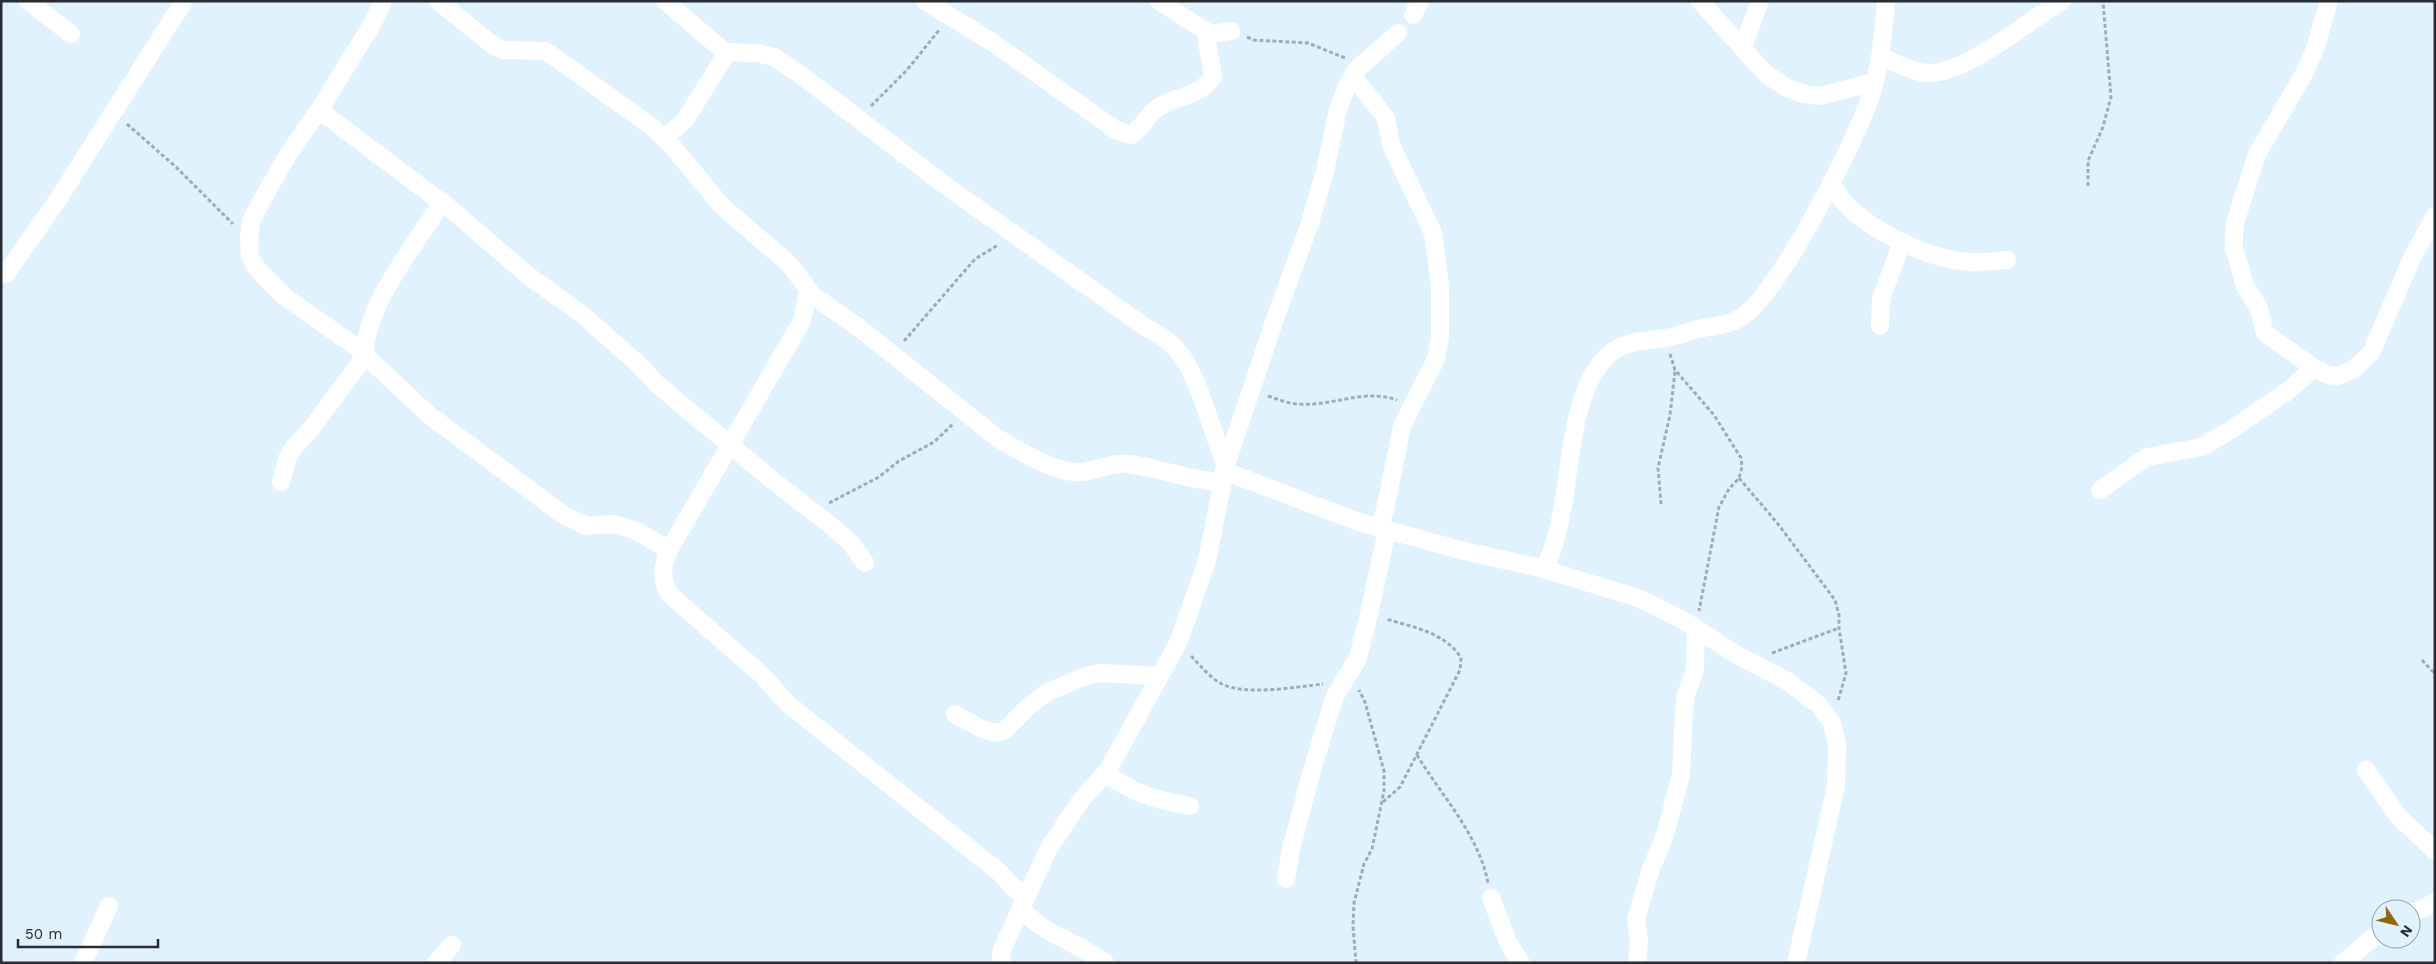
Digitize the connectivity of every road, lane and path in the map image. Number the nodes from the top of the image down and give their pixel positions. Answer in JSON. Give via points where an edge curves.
{"nodes":[{"id":1,"x":28,"y":1,"type":"edge"},
{"id":2,"x":184,"y":1,"type":"edge"},
{"id":3,"x":383,"y":1,"type":"edge"},
{"id":4,"x":438,"y":1,"type":"edge"},
{"id":5,"x":665,"y":1,"type":"edge"},
{"id":6,"x":925,"y":1,"type":"edge"},
{"id":7,"x":1159,"y":1,"type":"edge"},
{"id":8,"x":1700,"y":1,"type":"edge"},
{"id":9,"x":1760,"y":1,"type":"edge"},
{"id":10,"x":1886,"y":1,"type":"edge"},
{"id":11,"x":2062,"y":1,"type":"edge"},
{"id":12,"x":2103,"y":1,"type":"edge"},
{"id":13,"x":2329,"y":1,"type":"edge"},
{"id":14,"x":950,"y":17,"type":"junction"},
{"id":15,"x":1232,"y":31,"type":"joint"},
{"id":16,"x":1398,"y":33,"type":"dead end"},
{"id":17,"x":71,"y":34,"type":"dead end"},
{"id":18,"x":1210,"y":34,"type":"junction"},
{"id":19,"x":1743,"y":46,"type":"junction"},
{"id":20,"x":727,"y":53,"type":"junction"},
{"id":21,"x":1881,"y":56,"type":"junction"},
{"id":22,"x":1357,"y":70,"type":"junction"},
{"id":23,"x":1874,"y":82,"type":"junction"},
{"id":24,"x":319,"y":110,"type":"junction"},
{"id":25,"x":113,"y":112,"type":"junction"},
{"id":26,"x":858,"y":119,"type":"junction"},
{"id":27,"x":664,"y":138,"type":"junction"},
{"id":28,"x":1831,"y":183,"type":"junction"},
{"id":29,"x":2088,"y":186,"type":"dead end"},
{"id":30,"x":442,"y":202,"type":"junction"},
{"id":31,"x":2435,"y":216,"type":"edge"},
{"id":32,"x":249,"y":237,"type":"junction"},
{"id":33,"x":1017,"y":237,"type":"junction"},
{"id":34,"x":1902,"y":242,"type":"junction"},
{"id":35,"x":2006,"y":260,"type":"dead end"},
{"id":36,"x":6,"y":274,"type":"dead end"},
{"id":37,"x":808,"y":291,"type":"junction"},
{"id":38,"x":1880,"y":326,"type":"dead end"},
{"id":39,"x":1667,"y":338,"type":"junction"},
{"id":40,"x":892,"y":354,"type":"junction"},
{"id":41,"x":365,"y":356,"type":"junction"},
{"id":42,"x":2314,"y":368,"type":"junction"},
{"id":43,"x":1675,"y":370,"type":"junction"},
{"id":44,"x":1251,"y":390,"type":"junction"},
{"id":45,"x":1411,"y":406,"type":"junction"},
{"id":46,"x":964,"y":412,"type":"junction"},
{"id":47,"x":731,"y":445,"type":"junction"},
{"id":48,"x":1224,"y":473,"type":"junction"},
{"id":49,"x":1739,"y":478,"type":"junction"},
{"id":50,"x":281,"y":482,"type":"dead end"},
{"id":51,"x":2100,"y":490,"type":"dead end"},
{"id":52,"x":1661,"y":504,"type":"dead end"},
{"id":53,"x":811,"y":510,"type":"junction"},
{"id":54,"x":1383,"y":529,"type":"junction"},
{"id":55,"x":669,"y":550,"type":"junction"},
{"id":56,"x":865,"y":563,"type":"dead end"},
{"id":57,"x":1544,"y":569,"type":"junction"},
{"id":58,"x":1369,"y":614,"type":"junction"},
{"id":59,"x":1696,"y":628,"type":"junction"},
{"id":60,"x":1839,"y":628,"type":"junction"},
{"id":61,"x":1178,"y":643,"type":"junction"},
{"id":62,"x":2422,"y":660,"type":"dead end"},
{"id":63,"x":1750,"y":662,"type":"junction"},
{"id":64,"x":2435,"y":674,"type":"edge"},
{"id":65,"x":1160,"y":676,"type":"junction"},
{"id":66,"x":1347,"y":676,"type":"junction"},
{"id":67,"x":955,"y":714,"type":"dead end"},
{"id":68,"x":1832,"y":723,"type":"junction"},
{"id":69,"x":1417,"y":755,"type":"junction"},
{"id":70,"x":2366,"y":770,"type":"dead end"},
{"id":71,"x":1106,"y":773,"type":"junction"},
{"id":72,"x":1382,"y":802,"type":"junction"},
{"id":73,"x":1190,"y":806,"type":"dead end"},
{"id":74,"x":2435,"y":851,"type":"edge"},
{"id":75,"x":1286,"y":879,"type":"dead end"},
{"id":76,"x":1491,"y":898,"type":"joint"},
{"id":77,"x":2435,"y":902,"type":"edge"},
{"id":78,"x":1022,"y":905,"type":"junction"},
{"id":79,"x":109,"y":906,"type":"dead end"},
{"id":80,"x":2421,"y":909,"type":"edge"},
{"id":81,"x":2371,"y":939,"type":"edge"},
{"id":82,"x":452,"y":946,"type":"dead end"},
{"id":83,"x":83,"y":963,"type":"edge"},
{"id":84,"x":436,"y":963,"type":"edge"},
{"id":85,"x":1002,"y":963,"type":"edge"},
{"id":86,"x":1105,"y":963,"type":"edge"},
{"id":87,"x":1356,"y":963,"type":"edge"},
{"id":88,"x":1521,"y":963,"type":"edge"},
{"id":89,"x":1637,"y":963,"type":"edge"},
{"id":90,"x":1796,"y":963,"type":"edge"},
{"id":91,"x":2343,"y":963,"type":"edge"}],
"edges":[{"from":1,"to":17,"type":"street"},
{"from":2,"to":25,"type":"street"},
{"from":3,"to":24,"type":"street","via":[[373,23]]},
{"from":4,"to":27,"type":"street","via":[[494,46],[503,50],[546,51]]},
{"from":5,"to":20,"type":"street"},
{"from":6,"to":14,"type":"street"},
{"from":7,"to":18,"type":"street"},
{"from":8,"to":19,"type":"street"},
{"from":9,"to":19,"type":"street"},
{"from":10,"to":21,"type":"street"},
{"from":11,"to":21,"type":"street","via":[[1992,48],[1936,73],[1921,73]]},
{"from":12,"to":29,"type":"path","via":[[2111,97],[2103,127],[2088,161]]},
{"from":13,"to":42,"type":"street","via":[[2304,74],[2257,154],[2235,223],[2234,236],[2242,279],[2258,306],[2265,333]]},
{"from":14,"to":18,"type":"street","via":[[992,42],[1116,130],[1131,135],[1157,107],[1206,86],[1213,76],[1207,42]]},
{"from":14,"to":26,"type":"path","via":[[907,70]]},
{"from":15,"to":18,"type":"street"},
{"from":15,"to":22,"type":"path","via":[[1238,30],[1254,40],[1308,43]]},
{"from":16,"to":22,"type":"street"},
{"from":19,"to":23,"type":"street","via":[[1766,74],[1787,88],[1804,94],[1820,96]]},
{"from":20,"to":26,"type":"street","via":[[757,53],[774,58]]},
{"from":20,"to":27,"type":"street","via":[[685,120]]},
{"from":21,"to":23,"type":"street"},
{"from":22,"to":44,"type":"street","via":[[1338,110],[1310,226]]},
{"from":22,"to":45,"type":"street","via":[[1386,118],[1391,145],[1432,233],[1440,285],[1440,337],[1431,373]]},
{"from":23,"to":28,"type":"street","via":[[1870,98]]},
{"from":24,"to":30,"type":"street"},
{"from":24,"to":32,"type":"street","via":[[267,191],[251,222]]},
{"from":25,"to":32,"type":"path","via":[[178,168]]},
{"from":25,"to":36,"type":"street"},
{"from":26,"to":33,"type":"street"},
{"from":27,"to":37,"type":"street","via":[[721,205],[791,266]]},
{"from":28,"to":34,"type":"street","via":[[1844,202],[1856,212]]},
{"from":28,"to":39,"type":"street","via":[[1793,251],[1751,310],[1726,324]]},
{"from":30,"to":41,"type":"street","via":[[372,318],[365,342]]},
{"from":30,"to":47,"type":"street","via":[[526,274],[583,315],[658,385]]},
{"from":31,"to":42,"type":"street","via":[[2412,258],[2371,353],[2354,369],[2338,376]]},
{"from":32,"to":41,"type":"street","via":[[250,256],[256,269],[285,296],[331,327]]},
{"from":33,"to":40,"type":"path","via":[[974,259]]},
{"from":33,"to":48,"type":"street","via":[[1169,342],[1181,354],[1190,371]]},
{"from":34,"to":35,"type":"street","via":[[1966,262]]},
{"from":34,"to":38,"type":"street","via":[[1881,299]]},
{"from":37,"to":40,"type":"street"},
{"from":37,"to":47,"type":"street","via":[[802,320]]},
{"from":39,"to":43,"type":"path"},
{"from":39,"to":57,"type":"street","via":[[1640,340],[1617,348],[1605,358],[1595,374],[1584,396],[1556,540]]},
{"from":40,"to":46,"type":"street"},
{"from":41,"to":50,"type":"street","via":[[286,459]]},
{"from":41,"to":55,"type":"street","via":[[429,415],[562,514],[586,526],[624,526]]},
{"from":42,"to":51,"type":"street","via":[[2288,391],[2230,431],[2202,446],[2147,457]]},
{"from":43,"to":49,"type":"path","via":[[1714,415],[1741,458]]},
{"from":43,"to":52,"type":"path","via":[[1670,415],[1658,468]]},
{"from":44,"to":45,"type":"path","via":[[1299,405],[1362,396],[1391,398]]},
{"from":44,"to":48,"type":"street"},
{"from":45,"to":54,"type":"street","via":[[1402,426]]},
{"from":46,"to":48,"type":"street","via":[[1002,440],[1056,469],[1070,473],[1126,464],[1151,467],[1189,479]]},
{"from":46,"to":53,"type":"path","via":[[934,442],[899,460],[866,484]]},
{"from":47,"to":53,"type":"street"},
{"from":47,"to":55,"type":"street"},
{"from":48,"to":54,"type":"street"},
{"from":48,"to":61,"type":"street","via":[[1207,561]]},
{"from":49,"to":59,"type":"path","via":[[1729,488],[1719,507]]},
{"from":49,"to":60,"type":"path","via":[[1835,600],[1840,615]]},
{"from":53,"to":56,"type":"street","via":[[850,542]]},
{"from":54,"to":57,"type":"street"},
{"from":54,"to":58,"type":"street"},
{"from":55,"to":78,"type":"street","via":[[662,572],[664,587],[671,596],[760,673],[788,704],[999,872],[1021,895]]},
{"from":57,"to":59,"type":"street","via":[[1638,598]]},
{"from":58,"to":66,"type":"street","via":[[1358,658]]},
{"from":58,"to":69,"type":"path","via":[[1436,635],[1448,642],[1461,658],[1460,670]]},
{"from":59,"to":63,"type":"street"},
{"from":59,"to":89,"type":"street","via":[[1695,670],[1686,695],[1680,775],[1665,835],[1636,919]]},
{"from":60,"to":63,"type":"path"},
{"from":60,"to":68,"type":"path","via":[[1846,673]]},
{"from":61,"to":65,"type":"street"},
{"from":61,"to":66,"type":"path","via":[[1210,676],[1224,685],[1239,688],[1271,689]]},
{"from":62,"to":64,"type":"path"},
{"from":63,"to":68,"type":"street","via":[[1787,681],[1819,705]]},
{"from":65,"to":67,"type":"street","via":[[1100,673],[1083,677],[1048,692],[1005,730],[995,733]]},
{"from":65,"to":71,"type":"street"},
{"from":66,"to":72,"type":"path","via":[[1365,702],[1384,771]]},
{"from":66,"to":75,"type":"street","via":[[1335,696],[1315,760]]},
{"from":68,"to":90,"type":"street","via":[[1837,745],[1836,786]]},
{"from":69,"to":72,"type":"path","via":[[1400,787]]},
{"from":69,"to":76,"type":"path","via":[[1474,844],[1486,870]]},
{"from":70,"to":74,"type":"street","via":[[2398,816]]},
{"from":71,"to":73,"type":"street","via":[[1125,788],[1143,796]]},
{"from":71,"to":78,"type":"street","via":[[1062,826]]},
{"from":72,"to":87,"type":"path","via":[[1372,849],[1364,864],[1354,903]]},
{"from":76,"to":88,"type":"street","via":[[1508,942]]},
{"from":77,"to":80,"type":"street"},
{"from":78,"to":85,"type":"street","via":[[1001,954]]},
{"from":78,"to":86,"type":"street","via":[[1031,920]]},
{"from":79,"to":83,"type":"street"},
{"from":81,"to":91,"type":"street"},
{"from":82,"to":84,"type":"street"}]}
